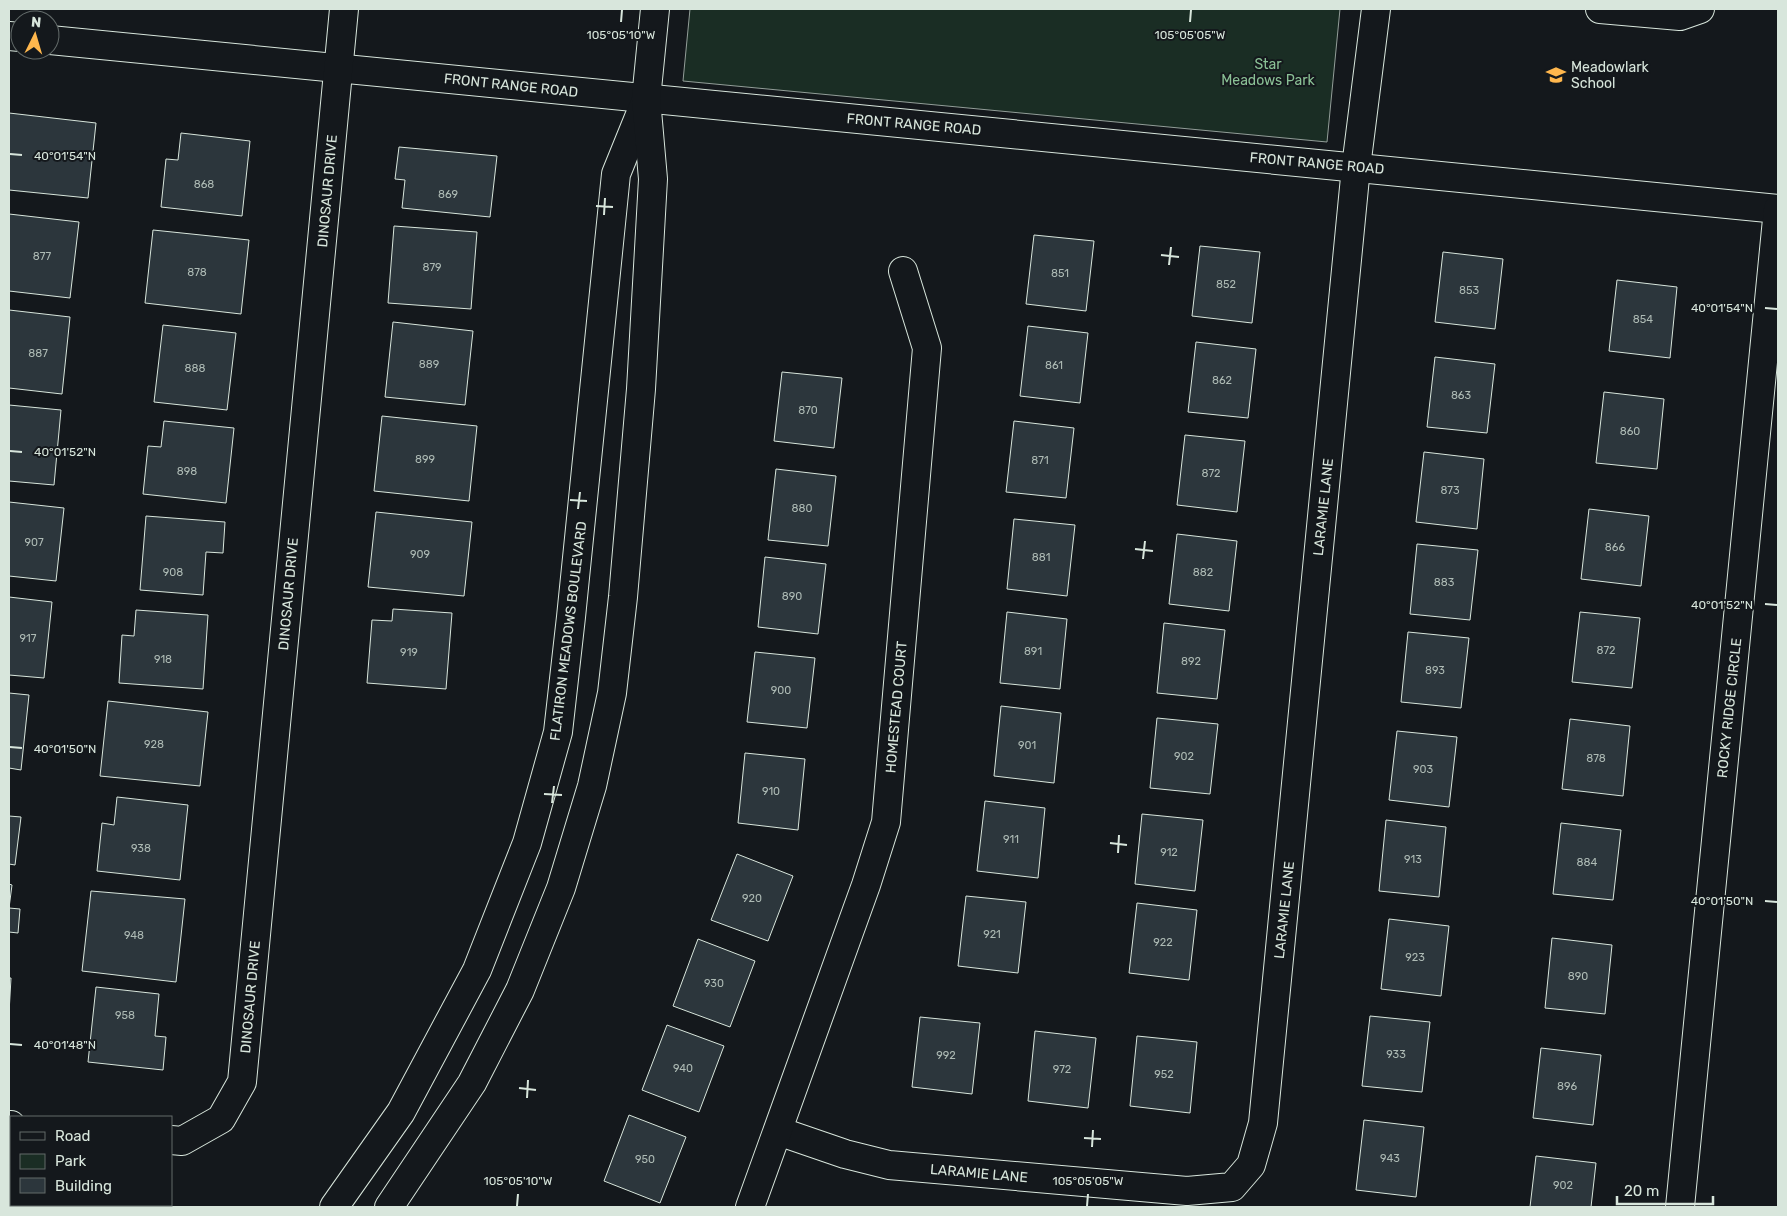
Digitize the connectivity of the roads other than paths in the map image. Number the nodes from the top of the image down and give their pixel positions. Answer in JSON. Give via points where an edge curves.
{"nodes":[{"id":1,"x":344,"y":9,"type":"edge"},
{"id":2,"x":654,"y":9,"type":"edge"},
{"id":3,"x":1376,"y":9,"type":"edge"},
{"id":4,"x":1600,"y":9,"type":"edge"},
{"id":5,"x":1700,"y":9,"type":"edge"},
{"id":6,"x":60,"y":41,"type":"edge"},
{"id":7,"x":338,"y":68,"type":"junction"},
{"id":8,"x":646,"y":99,"type":"junction"},
{"id":9,"x":1356,"y":167,"type":"junction"},
{"id":10,"x":1778,"y":209,"type":"edge"},
{"id":11,"x":903,"y":271,"type":"dead end"},
{"id":12,"x":778,"y":1130,"type":"junction"},
{"id":13,"x":172,"y":1140,"type":"edge"},
{"id":14,"x":334,"y":1207,"type":"edge"},
{"id":15,"x":389,"y":1207,"type":"edge"},
{"id":16,"x":750,"y":1207,"type":"edge"},
{"id":17,"x":1680,"y":1207,"type":"edge"}],
"edges":[{"from":1,"to":7,"type":"street","name":"DINOSAUR DRIVE"},
{"from":2,"to":8,"type":"street","name":"FLATIRON MEADOWS BOULEVARD"},
{"from":3,"to":9,"type":"street","name":"LARAMIE LANE"},
{"from":4,"to":5,"type":"street","via":[[1680,16]]},
{"from":6,"to":7,"type":"street","name":"FRONT RANGE ROAD"},
{"from":7,"to":8,"type":"street","name":"FRONT RANGE ROAD"},
{"from":7,"to":13,"type":"street","name":"DINOSAUR DRIVE","via":[[242,1082],[221,1119],[182,1141]]},
{"from":8,"to":9,"type":"street","name":"FRONT RANGE ROAD"},
{"from":8,"to":14,"type":"street","name":"FLATIRON MEADOWS BOULEVARD","via":[[616,174],[558,732],[528,843],[473,979],[402,1112]]},
{"from":8,"to":15,"type":"street","name":"FLATIRON MEADOWS BOULEVARD","via":[[653,180],[641,389],[612,693],[592,786],[561,888],[520,990],[472,1083]]},
{"from":9,"to":10,"type":"street","name":"FRONT RANGE ROAD"},
{"from":9,"to":12,"type":"street","name":"LARAMIE LANE","via":[[1263,1123],[1251,1165],[1232,1187],[1187,1191],[889,1165],[845,1154]]},
{"from":10,"to":17,"type":"street","name":"ROCKY RIDGE CIRCLE"},
{"from":11,"to":12,"type":"street","name":"HOMESTEAD COURT","via":[[927,348],[886,822]]},
{"from":12,"to":16,"type":"street","name":"HOMESTEAD COURT"}]}
